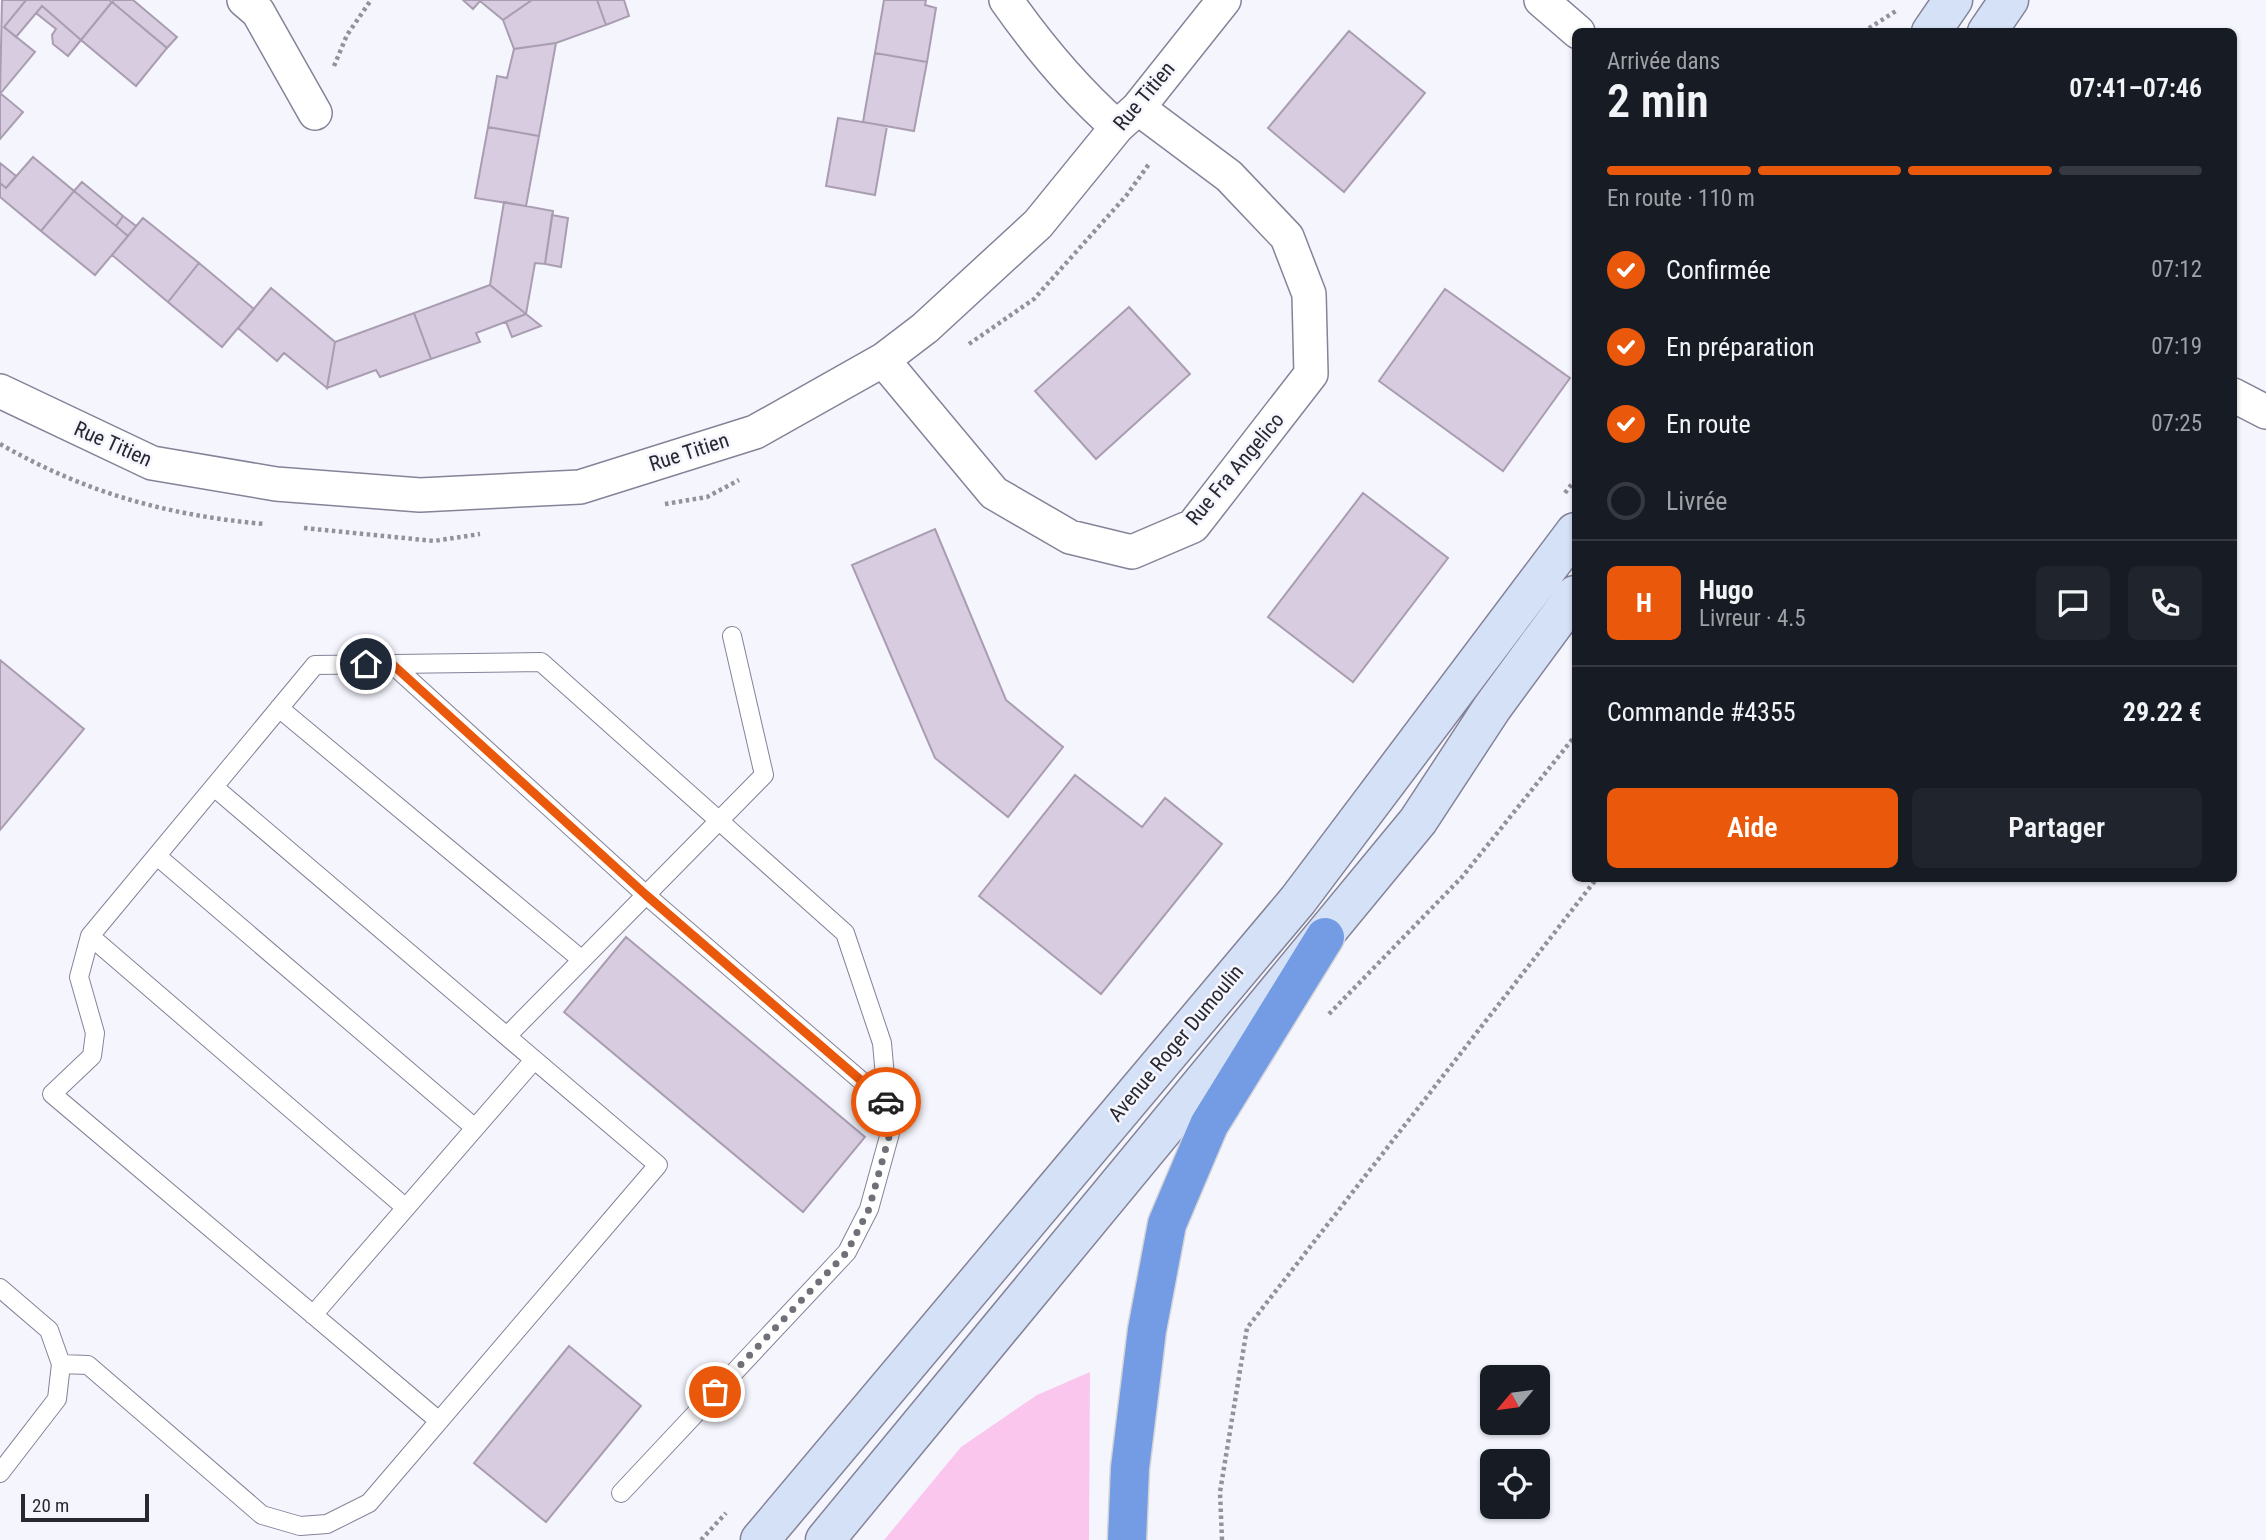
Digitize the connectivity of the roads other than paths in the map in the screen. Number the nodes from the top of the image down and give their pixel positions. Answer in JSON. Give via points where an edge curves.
{"nodes":[{"id":1,"x":244,"y":0,"type":"edge"},
{"id":2,"x":1006,"y":0,"type":"edge"},
{"id":3,"x":1224,"y":0,"type":"edge"},
{"id":4,"x":1541,"y":0,"type":"edge"},
{"id":5,"x":1953,"y":0,"type":"edge"},
{"id":6,"x":2009,"y":0,"type":"edge"},
{"id":7,"x":1917,"y":19,"type":"edge"},
{"id":8,"x":1573,"y":28,"type":"edge"},
{"id":9,"x":1990,"y":28,"type":"edge"},
{"id":10,"x":315,"y":113,"type":"road end"},
{"id":11,"x":1127,"y":118,"type":"junction"},
{"id":12,"x":883,"y":360,"type":"junction"},
{"id":13,"x":0,"y":391,"type":"edge"},
{"id":14,"x":2237,"y":397,"type":"edge"},
{"id":15,"x":2266,"y":412,"type":"edge"},
{"id":16,"x":1572,"y":536,"type":"edge"},
{"id":17,"x":1572,"y":599,"type":"edge"},
{"id":18,"x":732,"y":636,"type":"dead end"},
{"id":19,"x":392,"y":664,"type":"junction"},
{"id":20,"x":279,"y":708,"type":"junction"},
{"id":21,"x":214,"y":787,"type":"junction"},
{"id":22,"x":721,"y":819,"type":"junction"},
{"id":23,"x":157,"y":856,"type":"junction"},
{"id":24,"x":646,"y":895,"type":"junction"},
{"id":25,"x":90,"y":936,"type":"junction"},
{"id":26,"x":1325,"y":937,"type":"junction"},
{"id":27,"x":582,"y":960,"type":"junction"},
{"id":28,"x":507,"y":1036,"type":"junction"},
{"id":29,"x":534,"y":1060,"type":"junction"},
{"id":30,"x":887,"y":1103,"type":"junction"},
{"id":31,"x":475,"y":1128,"type":"junction"},
{"id":32,"x":406,"y":1208,"type":"junction"},
{"id":33,"x":0,"y":1288,"type":"edge"},
{"id":34,"x":313,"y":1315,"type":"junction"},
{"id":35,"x":61,"y":1364,"type":"junction"},
{"id":36,"x":439,"y":1421,"type":"junction"},
{"id":37,"x":0,"y":1473,"type":"edge"},
{"id":38,"x":621,"y":1493,"type":"dead end"},
{"id":39,"x":760,"y":1540,"type":"edge"},
{"id":40,"x":825,"y":1540,"type":"edge"},
{"id":41,"x":1127,"y":1540,"type":"edge"}],
"edges":[{"from":1,"to":10,"type":"street","via":[[258,12]]},
{"from":2,"to":11,"type":"street","name":"Rue Fra Angelico","via":[[1038,47],[1085,99]]},
{"from":3,"to":11,"type":"street","name":"Rue Titien"},
{"from":4,"to":8,"type":"street"},
{"from":5,"to":7,"type":"main road"},
{"from":6,"to":9,"type":"main road"},
{"from":11,"to":12,"type":"street","name":"Rue Titien","via":[[1038,224],[925,328]]},
{"from":11,"to":12,"type":"street","name":"Rue Fra Angelico","via":[[1230,176],[1287,237],[1309,294],[1311,374],[1193,526],[1132,552],[1070,537],[994,493]]},
{"from":12,"to":13,"type":"street","name":"Rue Titien","via":[[755,432],[580,487],[420,495],[276,484],[152,463]]},
{"from":14,"to":15,"type":"street"},
{"from":16,"to":39,"type":"main road","name":"Avenue Roger Dumoulin","via":[[1298,900]]},
{"from":17,"to":26,"type":"main road","via":[[1492,708],[1418,821]]},
{"from":18,"to":22,"type":"lane","via":[[764,775]]},
{"from":19,"to":20,"type":"lane","via":[[315,665]]},
{"from":19,"to":22,"type":"lane","via":[[541,662]]},
{"from":19,"to":24,"type":"lane"},
{"from":20,"to":21,"type":"lane"},
{"from":20,"to":27,"type":"lane"},
{"from":21,"to":23,"type":"lane"},
{"from":21,"to":28,"type":"lane"},
{"from":22,"to":24,"type":"lane"},
{"from":22,"to":30,"type":"lane","via":[[845,933],[882,1042]]},
{"from":23,"to":25,"type":"lane"},
{"from":23,"to":31,"type":"lane"},
{"from":24,"to":27,"type":"lane"},
{"from":24,"to":30,"type":"lane"},
{"from":25,"to":32,"type":"lane"},
{"from":25,"to":34,"type":"lane","via":[[79,977],[96,1033],[92,1056],[52,1094]]},
{"from":26,"to":40,"type":"main road"},
{"from":26,"to":41,"type":"highway","via":[[1209,1125],[1167,1224],[1140,1385]]},
{"from":27,"to":28,"type":"lane"},
{"from":28,"to":29,"type":"lane"},
{"from":29,"to":31,"type":"lane"},
{"from":29,"to":36,"type":"lane","via":[[658,1164]]},
{"from":30,"to":38,"type":"lane","via":[[890,1133],[869,1209],[847,1252]]},
{"from":31,"to":32,"type":"lane"},
{"from":32,"to":34,"type":"lane"},
{"from":33,"to":35,"type":"lane","via":[[50,1330]]},
{"from":34,"to":36,"type":"lane"},
{"from":35,"to":36,"type":"lane","via":[[88,1365],[262,1514],[300,1526],[327,1524],[369,1503]]},
{"from":35,"to":37,"type":"lane","via":[[57,1399]]}]}
